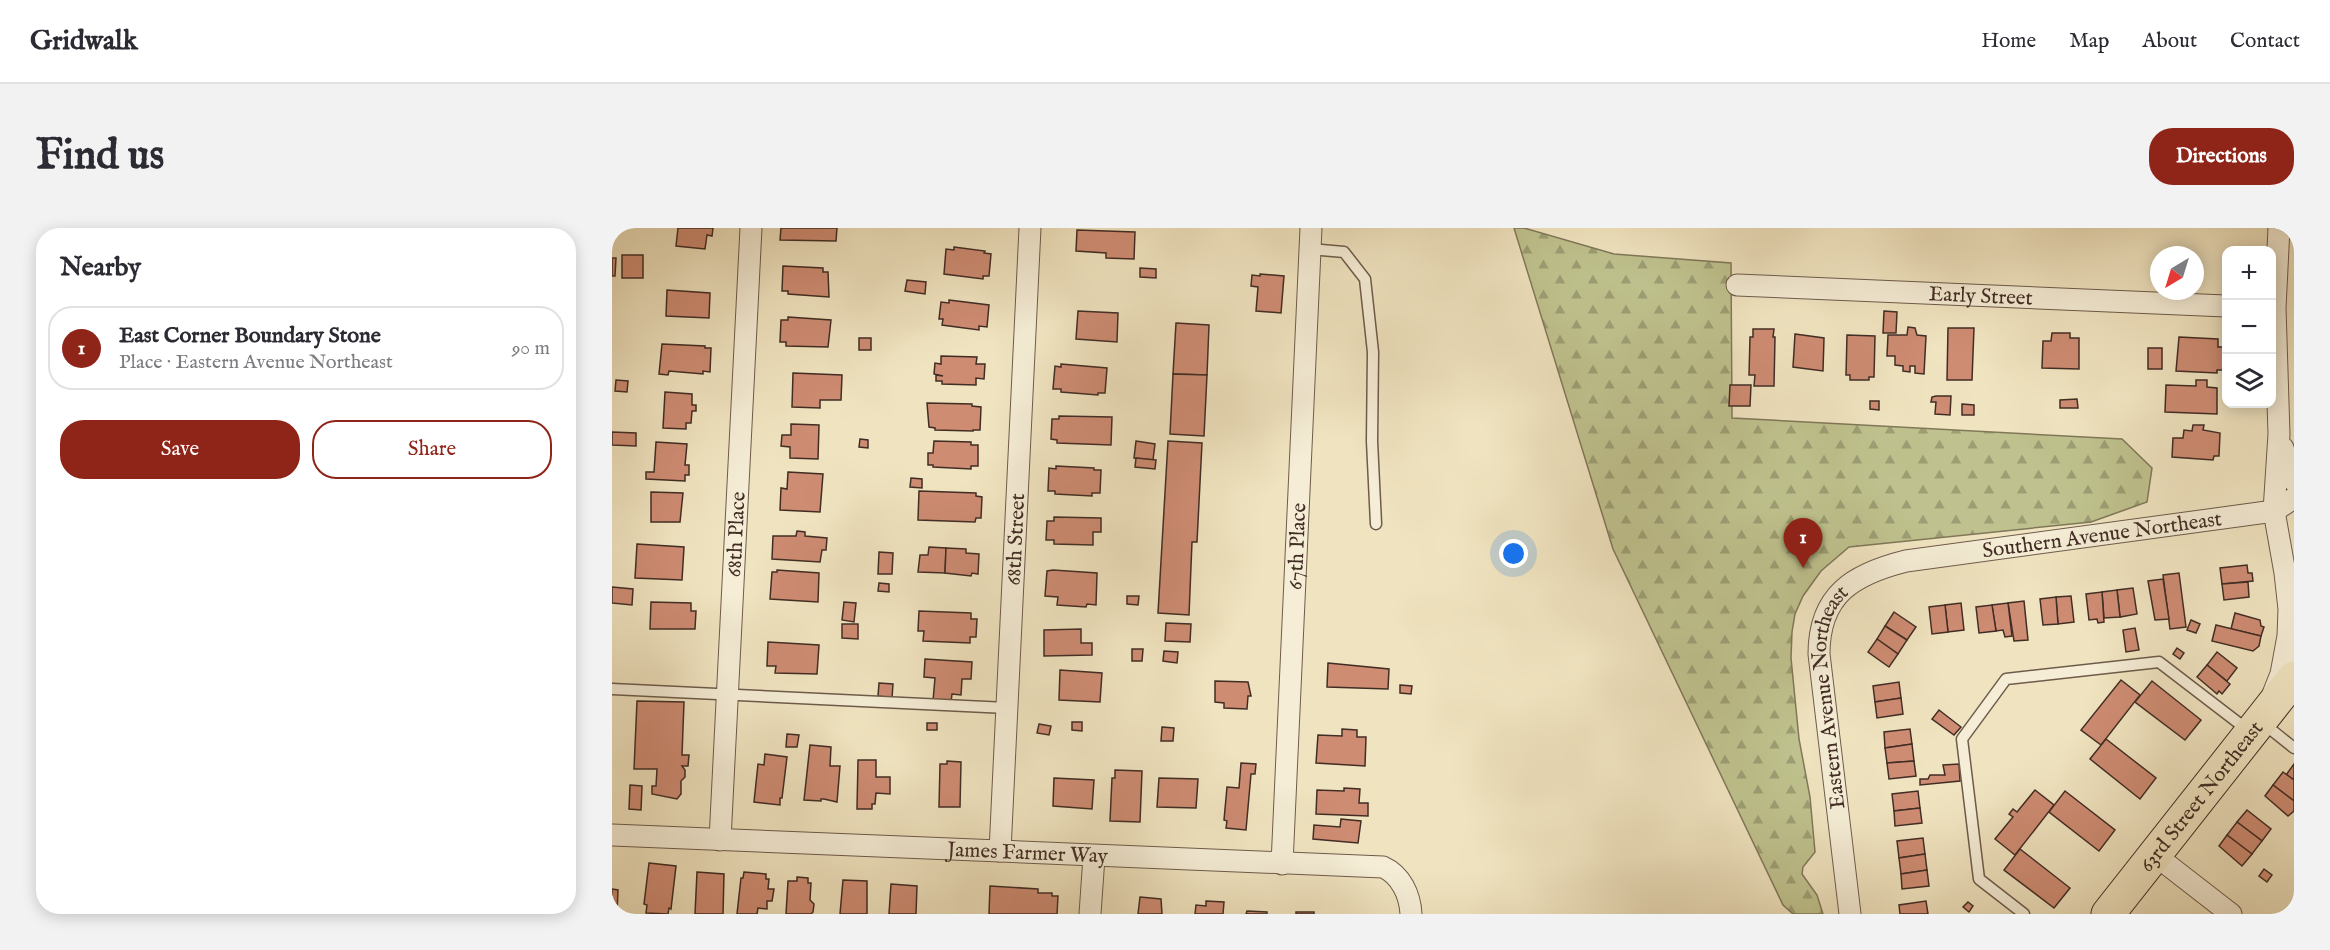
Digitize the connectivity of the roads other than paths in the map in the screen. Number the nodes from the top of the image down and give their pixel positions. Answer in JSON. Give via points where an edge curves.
{"nodes":[{"id":1,"x":751,"y":228,"type":"edge"},
{"id":2,"x":1030,"y":228,"type":"edge"},
{"id":3,"x":1311,"y":228,"type":"edge"},
{"id":4,"x":2279,"y":228,"type":"edge"},
{"id":5,"x":1311,"y":249,"type":"junction"},
{"id":6,"x":1737,"y":285,"type":"dead end"},
{"id":7,"x":2274,"y":300,"type":"edge"},
{"id":8,"x":2222,"y":306,"type":"edge"},
{"id":9,"x":2275,"y":354,"type":"edge"},
{"id":10,"x":2279,"y":435,"type":"junction"},
{"id":11,"x":2294,"y":481,"type":"edge"},
{"id":12,"x":2294,"y":498,"type":"edge"},
{"id":13,"x":2274,"y":511,"type":"junction"},
{"id":14,"x":1376,"y":524,"type":"dead end"},
{"id":15,"x":2294,"y":531,"type":"edge"},
{"id":16,"x":1906,"y":561,"type":"joint"},
{"id":17,"x":2294,"y":678,"type":"edge"},
{"id":18,"x":612,"y":689,"type":"edge"},
{"id":19,"x":726,"y":693,"type":"junction"},
{"id":20,"x":1007,"y":708,"type":"junction"},
{"id":21,"x":2255,"y":727,"type":"junction"},
{"id":22,"x":2294,"y":748,"type":"edge"},
{"id":23,"x":612,"y":835,"type":"edge"},
{"id":24,"x":720,"y":840,"type":"junction"},
{"id":25,"x":1000,"y":851,"type":"junction"},
{"id":26,"x":2155,"y":855,"type":"junction"},
{"id":27,"x":1094,"y":857,"type":"junction"},
{"id":28,"x":1282,"y":864,"type":"junction"},
{"id":29,"x":1090,"y":914,"type":"edge"},
{"id":30,"x":1411,"y":914,"type":"edge"},
{"id":31,"x":1850,"y":914,"type":"edge"},
{"id":32,"x":2024,"y":914,"type":"edge"},
{"id":33,"x":2108,"y":914,"type":"edge"},
{"id":34,"x":2231,"y":914,"type":"edge"}],
"edges":[{"from":1,"to":19,"type":"street","name":"68th Place"},
{"from":2,"to":20,"type":"street","name":"68th Street"},
{"from":3,"to":5,"type":"street","name":"67th Place"},
{"from":4,"to":7,"type":"street"},
{"from":5,"to":14,"type":"lane","via":[[1344,252],[1365,279],[1373,352]]},
{"from":5,"to":28,"type":"street","name":"67th Place"},
{"from":6,"to":8,"type":"street","name":"Early Street"},
{"from":9,"to":10,"type":"street"},
{"from":10,"to":11,"type":"street"},
{"from":10,"to":13,"type":"street"},
{"from":12,"to":13,"type":"street","name":"Southern Avenue Northeast"},
{"from":13,"to":15,"type":"street"},
{"from":13,"to":16,"type":"street","name":"Southern Avenue Northeast"},
{"from":13,"to":21,"type":"street","via":[[2286,582],[2288,636],[2281,674]]},
{"from":16,"to":31,"type":"street","name":"Eastern Avenue Northeast","via":[[1877,568],[1850,583],[1832,603],[1819,636]]},
{"from":17,"to":21,"type":"main road","name":"63rd Street Northeast"},
{"from":18,"to":19,"type":"lane"},
{"from":19,"to":20,"type":"lane"},
{"from":19,"to":24,"type":"street","name":"68th Place"},
{"from":20,"to":25,"type":"street","name":"68th Street"},
{"from":21,"to":22,"type":"lane"},
{"from":21,"to":26,"type":"main road","name":"63rd Street Northeast"},
{"from":21,"to":32,"type":"lane","via":[[2159,662],[2006,680],[1962,739],[1979,879]]},
{"from":23,"to":24,"type":"street","name":"James Farmer Way"},
{"from":24,"to":25,"type":"street","name":"James Farmer Way"},
{"from":25,"to":27,"type":"street","name":"James Farmer Way"},
{"from":26,"to":33,"type":"main road","name":"63rd Street Northeast"},
{"from":26,"to":34,"type":"street"},
{"from":27,"to":28,"type":"street","name":"James Farmer Way"},
{"from":27,"to":29,"type":"street"},
{"from":28,"to":30,"type":"street","name":"James Farmer Way","via":[[1383,867],[1392,871],[1403,885]]}]}
